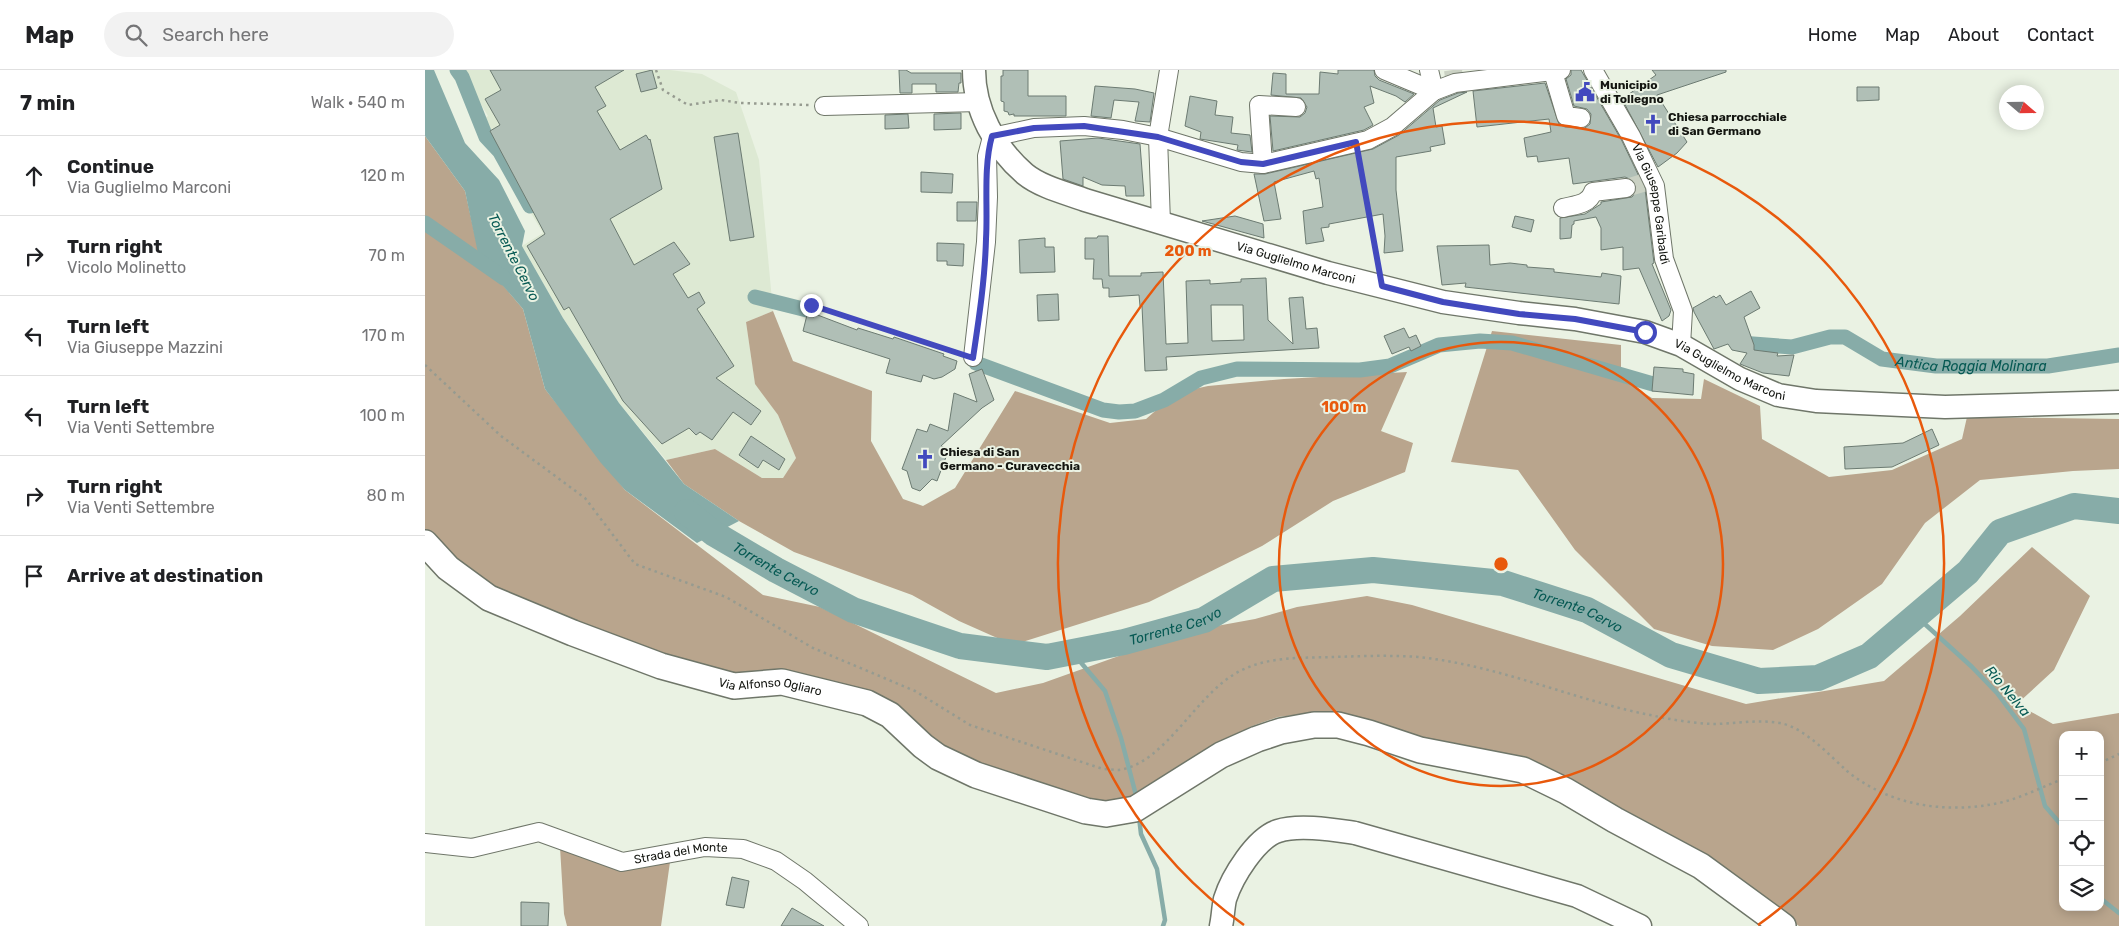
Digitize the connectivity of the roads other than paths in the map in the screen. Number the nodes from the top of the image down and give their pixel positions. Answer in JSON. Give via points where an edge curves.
{"nodes":[{"id":1,"x":974,"y":70,"type":"edge"},
{"id":2,"x":1169,"y":70,"type":"edge"},
{"id":3,"x":1389,"y":70,"type":"edge"},
{"id":4,"x":1429,"y":70,"type":"edge"},
{"id":5,"x":1593,"y":70,"type":"edge"},
{"id":6,"x":1557,"y":71,"type":"edge"},
{"id":7,"x":1434,"y":91,"type":"junction"},
{"id":8,"x":979,"y":102,"type":"junction"},
{"id":9,"x":824,"y":106,"type":"road end"},
{"id":10,"x":1296,"y":107,"type":"dead end"},
{"id":11,"x":1581,"y":118,"type":"dead end"},
{"id":12,"x":992,"y":136,"type":"junction"},
{"id":13,"x":1158,"y":137,"type":"junction"},
{"id":14,"x":1263,"y":164,"type":"junction"},
{"id":15,"x":1626,"y":188,"type":"tunnel mouth"},
{"id":16,"x":1563,"y":208,"type":"dead end"},
{"id":17,"x":1161,"y":223,"type":"junction"},
{"id":18,"x":1681,"y":345,"type":"junction"},
{"id":19,"x":973,"y":358,"type":"road end"},
{"id":20,"x":2119,"y":402,"type":"edge"},
{"id":21,"x":425,"y":543,"type":"edge"},
{"id":22,"x":425,"y":843,"type":"edge"},
{"id":23,"x":859,"y":926,"type":"edge"},
{"id":24,"x":1221,"y":926,"type":"edge"},
{"id":25,"x":1640,"y":926,"type":"edge"},
{"id":26,"x":1783,"y":926,"type":"edge"}],
"edges":[{"from":1,"to":8,"type":"street","name":"Via Guglielmo Marconi"},
{"from":2,"to":13,"type":"street"},
{"from":3,"to":7,"type":"street"},
{"from":4,"to":7,"type":"street"},
{"from":5,"to":18,"type":"street","name":"Via Giuseppe Garibaldi","via":[[1655,186],[1664,259],[1683,311]]},
{"from":6,"to":7,"type":"street","via":[[1454,80]]},
{"from":6,"to":11,"type":"street","via":[[1566,116]]},
{"from":7,"to":14,"type":"street","via":[[1392,128],[1368,140]]},
{"from":8,"to":9,"type":"street"},
{"from":8,"to":12,"type":"street","name":"Via Guglielmo Marconi"},
{"from":10,"to":14,"type":"street","via":[[1259,105]]},
{"from":12,"to":13,"type":"street","via":[[1034,128],[1084,126]]},
{"from":12,"to":17,"type":"street","name":"Via Guglielmo Marconi","via":[[1025,174],[1085,200]]},
{"from":12,"to":19,"type":"street","via":[[987,156],[986,242]]},
{"from":13,"to":14,"type":"street","via":[[1241,162]]},
{"from":13,"to":17,"type":"street"},
{"from":15,"to":16,"type":"street","via":[[1593,192],[1585,203]]},
{"from":17,"to":18,"type":"street","name":"Via Guglielmo Marconi","via":[[1329,273],[1443,302],[1575,319],[1645,332]]},
{"from":18,"to":20,"type":"street","name":"Via Guglielmo Marconi","via":[[1740,379],[1778,395],[1816,401],[1945,407]]},
{"from":21,"to":26,"type":"main road","name":"Via Alfonso Ogliaro","via":[[448,568],[489,598],[573,633],[661,666],[734,686],[782,682],[867,702],[890,715],[939,757],[976,775],[1086,811],[1106,814],[1135,809],[1221,755],[1281,731],[1314,725],[1337,725],[1420,750],[1523,770],[1701,866]]},
{"from":22,"to":23,"type":"street","name":"Strada del Monte","via":[[472,848],[539,832],[622,862],[705,847],[743,849],[776,861]]},
{"from":24,"to":25,"type":"street","via":[[1225,899],[1240,868],[1264,838],[1279,830],[1318,828],[1355,833],[1577,896]]}]}
